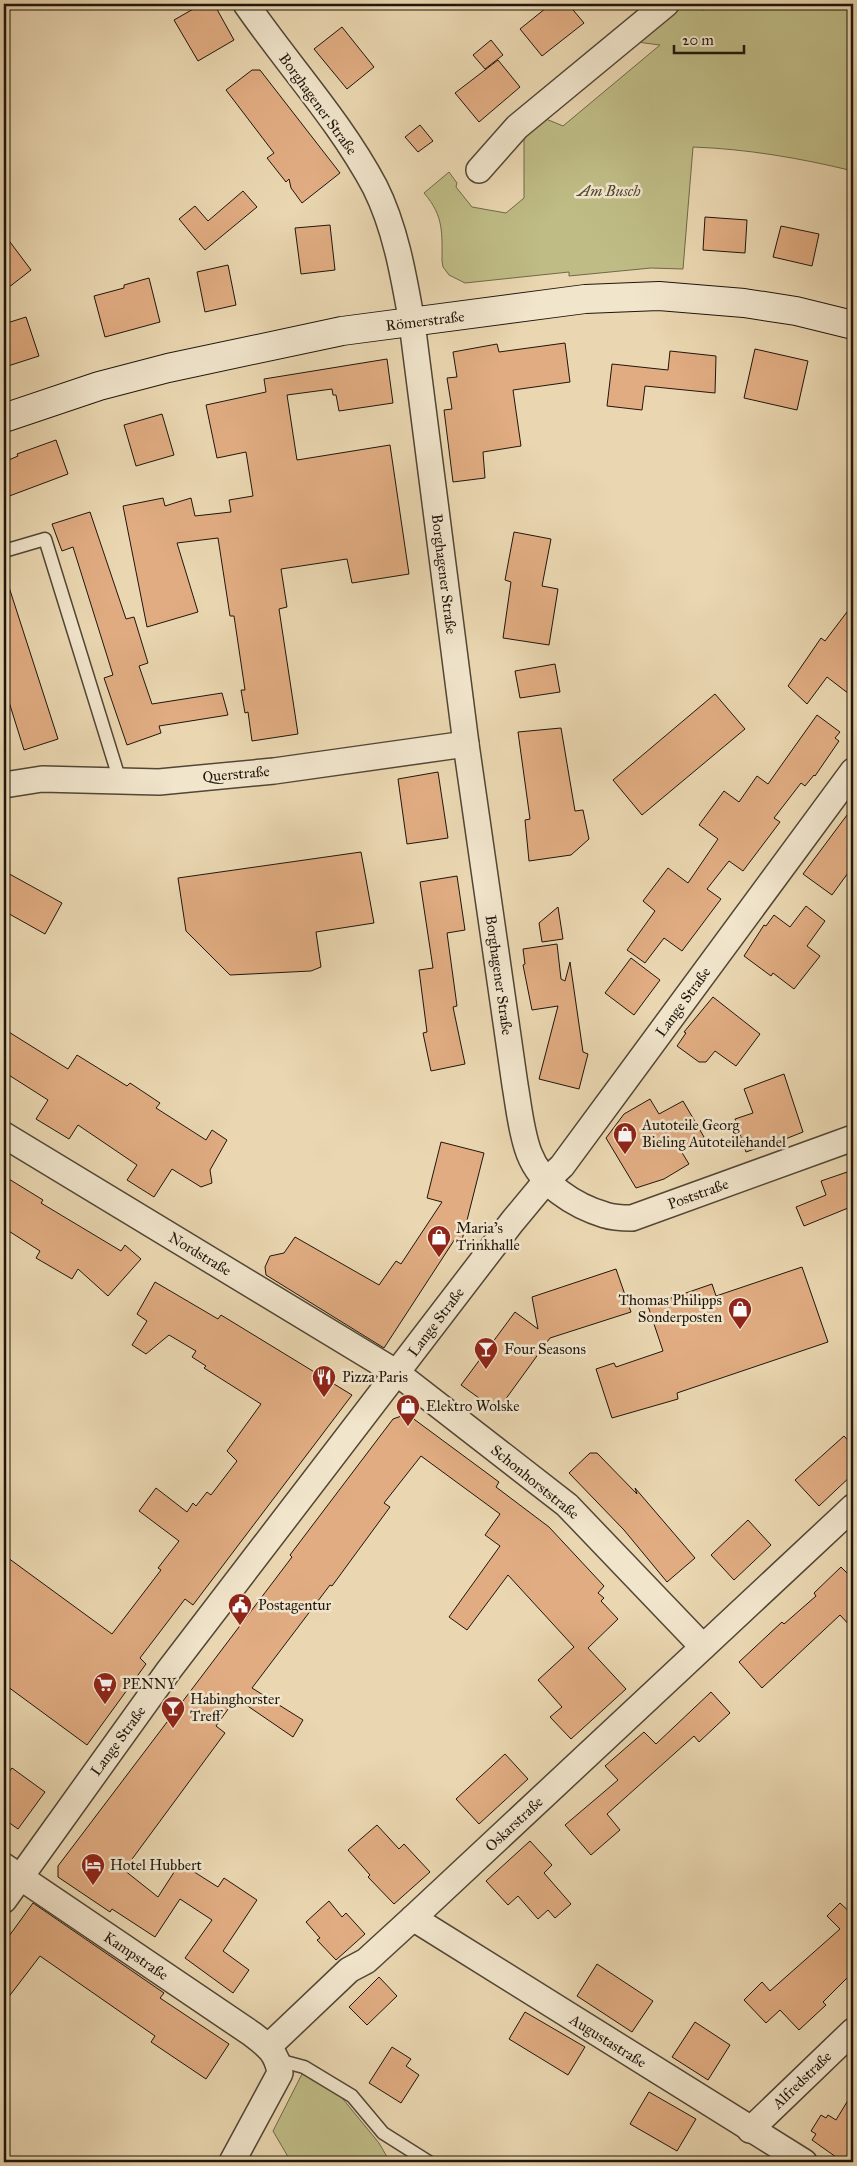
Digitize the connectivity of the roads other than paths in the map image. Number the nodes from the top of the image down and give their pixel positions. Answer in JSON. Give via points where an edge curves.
{"nodes":[{"id":1,"x":246,"y":4,"type":"edge"},
{"id":2,"x":666,"y":4,"type":"edge"},
{"id":3,"x":478,"y":170,"type":"dead end"},
{"id":4,"x":412,"y":323,"type":"junction"},
{"id":5,"x":853,"y":325,"type":"edge"},
{"id":6,"x":4,"y":418,"type":"edge"},
{"id":7,"x":4,"y":551,"type":"edge"},
{"id":8,"x":466,"y":744,"type":"junction"},
{"id":9,"x":853,"y":771,"type":"edge"},
{"id":10,"x":120,"y":781,"type":"junction"},
{"id":11,"x":4,"y":785,"type":"edge"},
{"id":12,"x":4,"y":1135,"type":"edge"},
{"id":13,"x":853,"y":1138,"type":"edge"},
{"id":14,"x":546,"y":1181,"type":"junction"},
{"id":15,"x":397,"y":1373,"type":"junction"},
{"id":16,"x":853,"y":1507,"type":"edge"},
{"id":17,"x":703,"y":1647,"type":"junction"},
{"id":18,"x":12,"y":1872,"type":"edge"},
{"id":19,"x":4,"y":1900,"type":"edge"},
{"id":20,"x":413,"y":1918,"type":"junction"},
{"id":21,"x":853,"y":2030,"type":"edge"},
{"id":22,"x":273,"y":2053,"type":"junction"},
{"id":23,"x":750,"y":2130,"type":"junction"},
{"id":24,"x":232,"y":2162,"type":"edge"},
{"id":25,"x":429,"y":2162,"type":"edge"},
{"id":26,"x":804,"y":2162,"type":"edge"}],
"edges":[{"from":1,"to":4,"type":"street","name":"Borghagener Straße","via":[[349,141],[375,188],[388,217]]},
{"from":2,"to":3,"type":"street","via":[[517,127]]},
{"from":4,"to":5,"type":"main road","name":"Römerstraße","via":[[585,300],[659,296],[744,303]]},
{"from":4,"to":6,"type":"main road","name":"Römerstraße","via":[[342,331],[168,368],[99,386]]},
{"from":4,"to":8,"type":"street","name":"Borghagener Straße"},
{"from":7,"to":10,"type":"lane","via":[[45,539]]},
{"from":8,"to":10,"type":"street","name":"Querstraße","via":[[274,771],[159,782]]},
{"from":8,"to":14,"type":"street","name":"Borghagener Straße","via":[[522,1127],[530,1155]]},
{"from":9,"to":14,"type":"street","name":"Lange Straße","via":[[573,1152]]},
{"from":10,"to":11,"type":"street","name":"Querstraße","via":[[42,779]]},
{"from":12,"to":15,"type":"street","name":"Nordstraße"},
{"from":13,"to":14,"type":"street","name":"Poststraße","via":[[632,1218],[606,1216],[575,1203]]},
{"from":14,"to":15,"type":"street","name":"Lange Straße"},
{"from":15,"to":17,"type":"street","name":"Schonhorststraße","via":[[567,1505]]},
{"from":15,"to":18,"type":"street","name":"Lange Straße"},
{"from":16,"to":17,"type":"street","name":"Oskarstraße"},
{"from":17,"to":20,"type":"street","name":"Oskarstraße"},
{"from":18,"to":19,"type":"street","name":"Lange Straße"},
{"from":18,"to":22,"type":"street","name":"Kampstraße","via":[[252,2034]]},
{"from":20,"to":22,"type":"street","name":"Oskarstraße","via":[[366,1961],[349,1970]]},
{"from":20,"to":23,"type":"street","name":"Augustastraße"},
{"from":21,"to":23,"type":"street","name":"Alfredstraße"},
{"from":22,"to":24,"type":"street","via":[[280,2073]]},
{"from":22,"to":25,"type":"lane","via":[[304,2066],[352,2096],[383,2133]]},
{"from":23,"to":26,"type":"street","name":"Augustastraße"}]}
